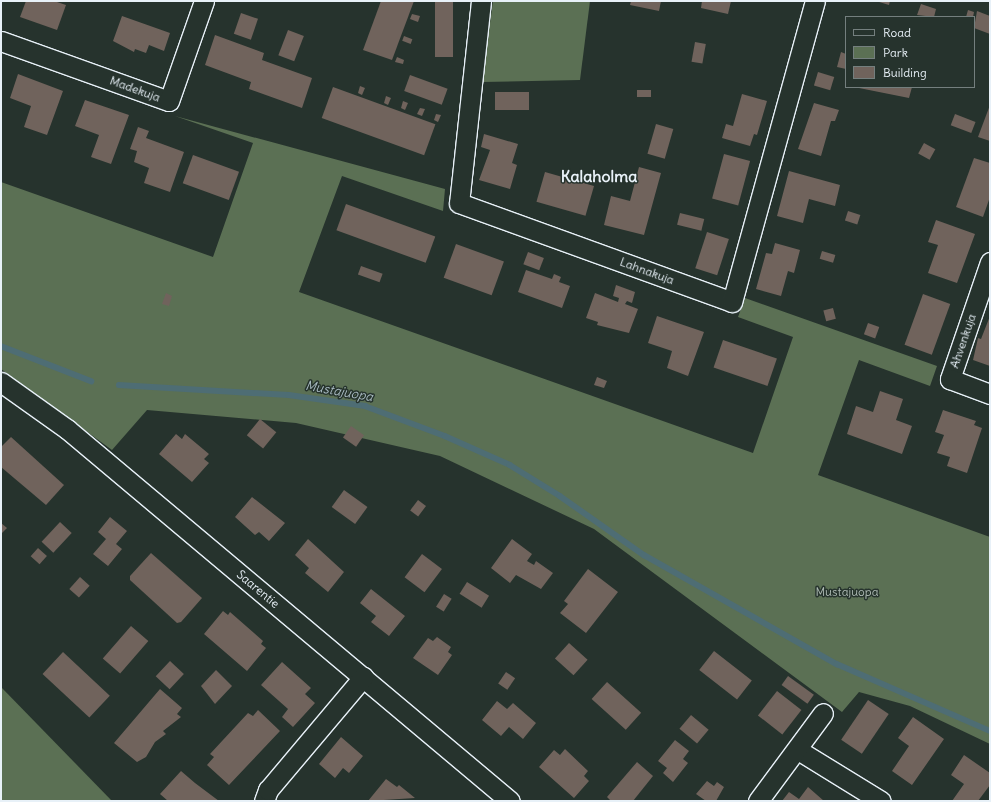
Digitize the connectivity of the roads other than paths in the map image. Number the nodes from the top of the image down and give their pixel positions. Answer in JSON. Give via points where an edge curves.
{"nodes":[{"id":1,"x":204,"y":1,"type":"edge"},
{"id":2,"x":481,"y":1,"type":"edge"},
{"id":3,"x":815,"y":1,"type":"edge"},
{"id":4,"x":1,"y":41,"type":"edge"},
{"id":5,"x":990,"y":262,"type":"edge"},
{"id":6,"x":1,"y":382,"type":"edge"},
{"id":7,"x":990,"y":394,"type":"edge"},
{"id":8,"x":362,"y":677,"type":"junction"},
{"id":9,"x":823,"y":713,"type":"dead end"},
{"id":10,"x":798,"y":750,"type":"junction"},
{"id":11,"x":264,"y":801,"type":"edge"},
{"id":12,"x":510,"y":801,"type":"edge"},
{"id":13,"x":758,"y":801,"type":"edge"},
{"id":14,"x":881,"y":801,"type":"edge"}],
"edges":[{"from":1,"to":4,"type":"street","name":"Madekuja","via":[[169,101]]},
{"from":2,"to":3,"type":"street","name":"Lahnakuja","via":[[460,203],[732,302]]},
{"from":5,"to":7,"type":"street","name":"Ahvenkuja","via":[[950,379]]},
{"from":6,"to":8,"type":"street","name":"Saarentie","via":[[67,429]]},
{"from":8,"to":11,"type":"street","via":[[268,790]]},
{"from":8,"to":12,"type":"street","name":"Saarentie"},
{"from":9,"to":10,"type":"street"},
{"from":10,"to":13,"type":"street"},
{"from":10,"to":14,"type":"street"}]}
